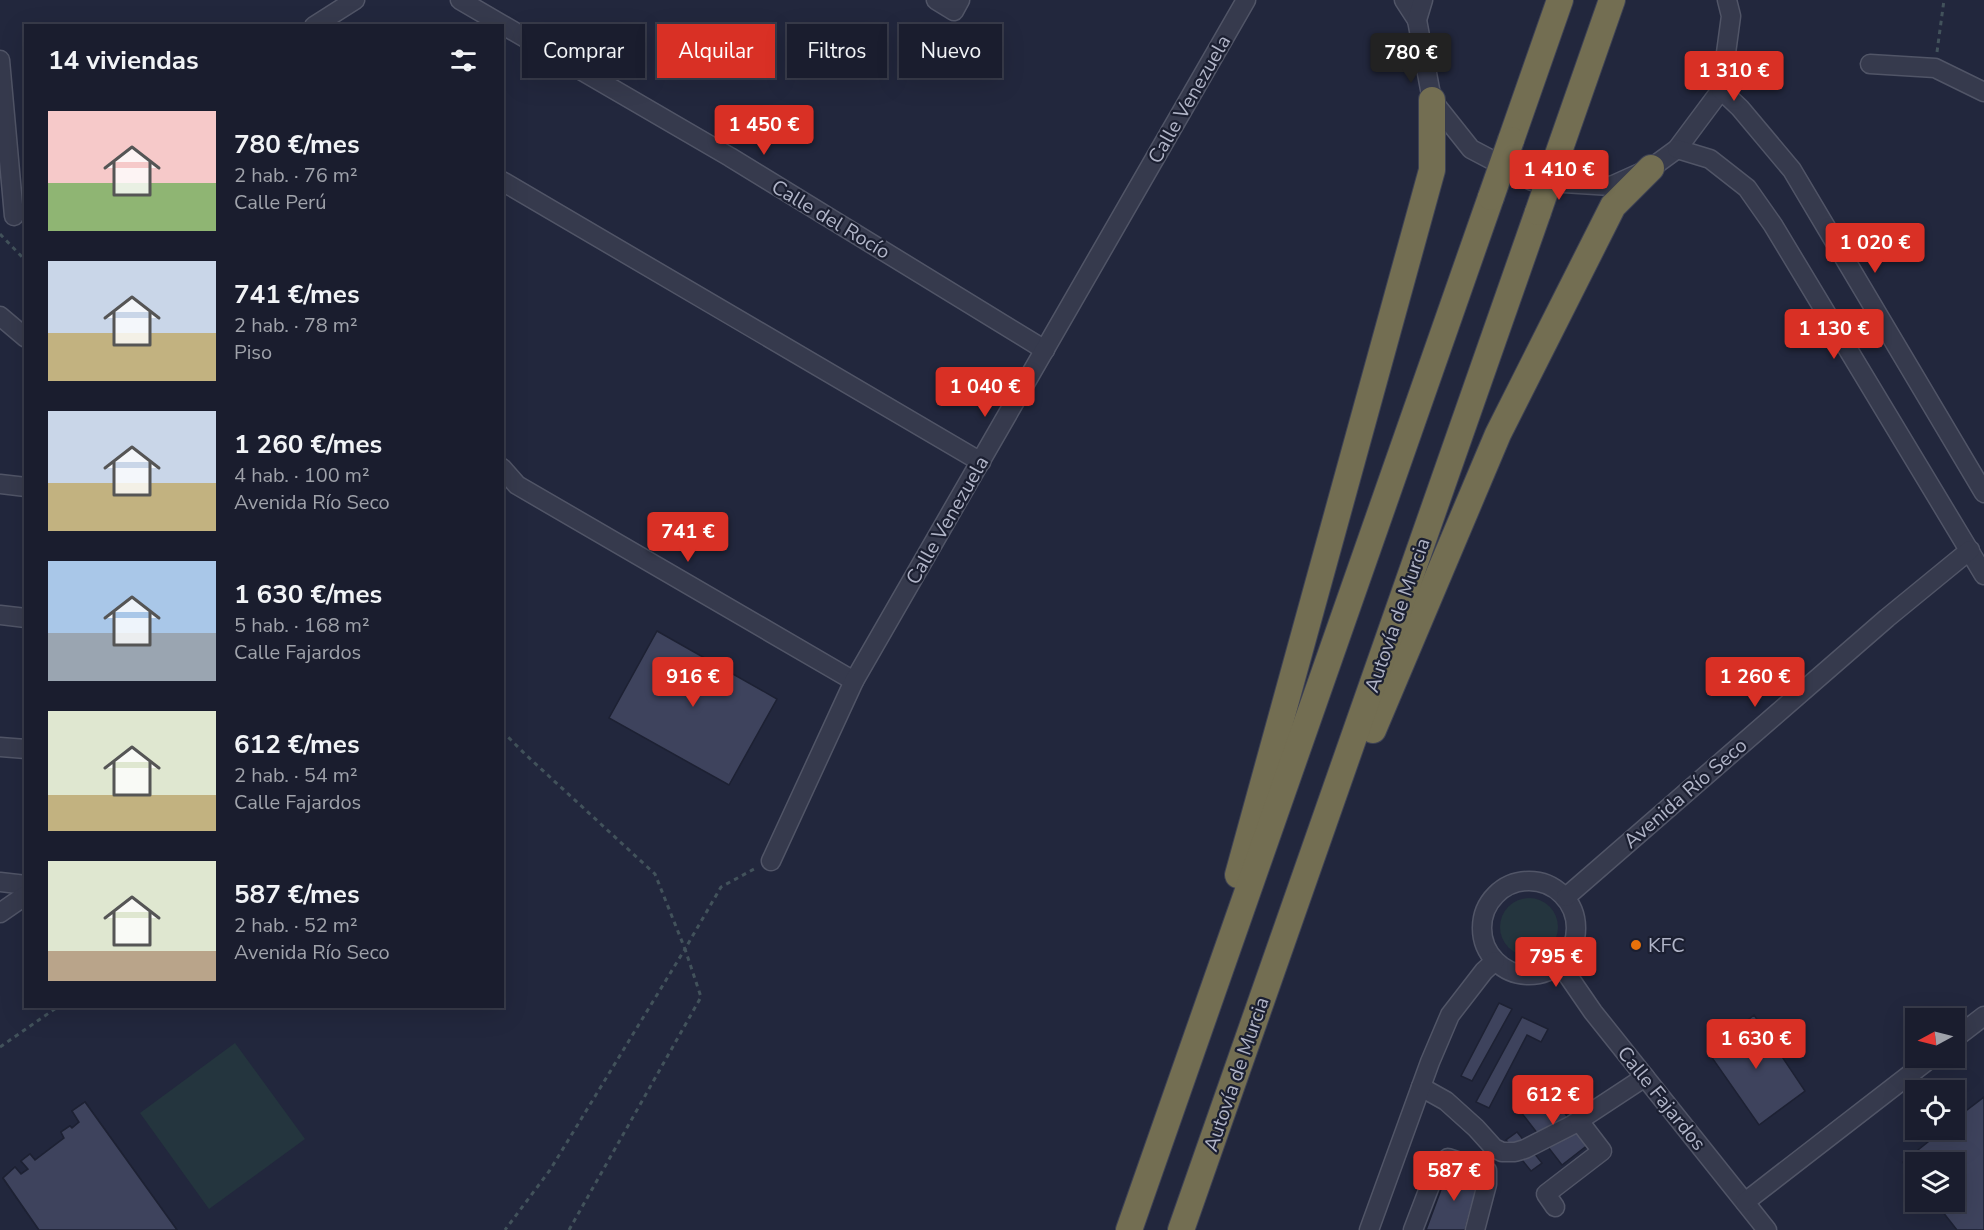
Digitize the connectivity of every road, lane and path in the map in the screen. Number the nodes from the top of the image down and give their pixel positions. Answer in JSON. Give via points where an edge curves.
{"nodes":[{"id":1,"x":355,"y":0,"type":"edge"},
{"id":2,"x":460,"y":0,"type":"edge"},
{"id":3,"x":936,"y":0,"type":"edge"},
{"id":4,"x":960,"y":0,"type":"edge"},
{"id":5,"x":1246,"y":0,"type":"edge"},
{"id":6,"x":1404,"y":0,"type":"edge"},
{"id":7,"x":1423,"y":0,"type":"edge"},
{"id":8,"x":1560,"y":0,"type":"edge"},
{"id":9,"x":1612,"y":0,"type":"edge"},
{"id":10,"x":1727,"y":0,"type":"edge"},
{"id":11,"x":1944,"y":0,"type":"edge"},
{"id":12,"x":1418,"y":20,"type":"junction"},
{"id":13,"x":317,"y":24,"type":"edge"},
{"id":14,"x":501,"y":24,"type":"edge"},
{"id":15,"x":504,"y":26,"type":"edge"},
{"id":16,"x":0,"y":60,"type":"edge"},
{"id":17,"x":1870,"y":63,"type":"dead end"},
{"id":18,"x":1935,"y":68,"type":"junction"},
{"id":19,"x":1721,"y":90,"type":"junction"},
{"id":20,"x":1984,"y":92,"type":"edge"},
{"id":21,"x":1432,"y":100,"type":"junction"},
{"id":22,"x":1677,"y":148,"type":"junction"},
{"id":23,"x":1651,"y":168,"type":"junction"},
{"id":24,"x":504,"y":183,"type":"edge"},
{"id":25,"x":13,"y":217,"type":"edge"},
{"id":26,"x":0,"y":234,"type":"edge"},
{"id":27,"x":24,"y":259,"type":"edge"},
{"id":28,"x":0,"y":316,"type":"edge"},
{"id":29,"x":24,"y":336,"type":"edge"},
{"id":30,"x":1046,"y":350,"type":"junction"},
{"id":31,"x":981,"y":462,"type":"junction"},
{"id":32,"x":504,"y":470,"type":"edge"},
{"id":33,"x":0,"y":484,"type":"edge"},
{"id":34,"x":24,"y":487,"type":"edge"},
{"id":35,"x":1984,"y":493,"type":"edge"},
{"id":36,"x":1970,"y":550,"type":"junction"},
{"id":37,"x":1984,"y":574,"type":"edge"},
{"id":38,"x":0,"y":615,"type":"edge"},
{"id":39,"x":24,"y":618,"type":"edge"},
{"id":40,"x":854,"y":681,"type":"junction"},
{"id":41,"x":504,"y":733,"type":"edge"},
{"id":42,"x":0,"y":747,"type":"edge"},
{"id":43,"x":24,"y":749,"type":"edge"},
{"id":44,"x":771,"y":861,"type":"joint"},
{"id":45,"x":0,"y":882,"type":"edge"},
{"id":46,"x":24,"y":885,"type":"edge"},
{"id":47,"x":24,"y":896,"type":"edge"},
{"id":48,"x":1566,"y":897,"type":"junction"},
{"id":49,"x":0,"y":913,"type":"edge"},
{"id":50,"x":685,"y":949,"type":"junction"},
{"id":51,"x":1495,"y":961,"type":"junction"},
{"id":52,"x":1560,"y":964,"type":"junction"},
{"id":53,"x":1274,"y":965,"type":"junction"},
{"id":54,"x":56,"y":1008,"type":"edge"},
{"id":55,"x":1984,"y":1016,"type":"edge"},
{"id":56,"x":1965,"y":1031,"type":"edge"},
{"id":57,"x":0,"y":1047,"type":"edge"},
{"id":58,"x":1918,"y":1068,"type":"edge"},
{"id":59,"x":1184,"y":1073,"type":"junction"},
{"id":60,"x":1645,"y":1077,"type":"junction"},
{"id":61,"x":1421,"y":1087,"type":"junction"},
{"id":62,"x":1579,"y":1120,"type":"junction"},
{"id":63,"x":1745,"y":1202,"type":"junction"},
{"id":64,"x":1555,"y":1207,"type":"dead end"},
{"id":65,"x":505,"y":1230,"type":"edge"},
{"id":66,"x":569,"y":1230,"type":"edge"},
{"id":67,"x":1129,"y":1230,"type":"edge"},
{"id":68,"x":1181,"y":1230,"type":"edge"},
{"id":69,"x":1369,"y":1230,"type":"edge"},
{"id":70,"x":1413,"y":1230,"type":"edge"},
{"id":71,"x":1475,"y":1230,"type":"edge"},
{"id":72,"x":1767,"y":1230,"type":"edge"}],
"edges":[{"from":1,"to":13,"type":"street"},
{"from":2,"to":14,"type":"street","name":"Calle del Rocío"},
{"from":3,"to":4,"type":"street","via":[[954,11]]},
{"from":5,"to":30,"type":"street","name":"Calle Venezuela"},
{"from":6,"to":12,"type":"street"},
{"from":7,"to":12,"type":"street"},
{"from":8,"to":59,"type":"highway","bridge":true},
{"from":9,"to":53,"type":"highway","name":"Autovía de Murcia","bridge":true},
{"from":10,"to":19,"type":"street","via":[[1731,16]]},
{"from":11,"to":18,"type":"path"},
{"from":12,"to":21,"type":"street"},
{"from":15,"to":30,"type":"street","name":"Calle del Rocío","via":[[730,157]]},
{"from":16,"to":25,"type":"street"},
{"from":17,"to":18,"type":"street"},
{"from":18,"to":20,"type":"street"},
{"from":19,"to":22,"type":"street"},
{"from":19,"to":35,"type":"street","via":[[1792,170]]},
{"from":21,"to":23,"type":"street","via":[[1471,149],[1532,181],[1611,186]]},
{"from":21,"to":59,"type":"highway","via":[[1432,170]]},
{"from":22,"to":23,"type":"street"},
{"from":22,"to":36,"type":"street","via":[[1710,159],[1747,188]]},
{"from":23,"to":53,"type":"highway","via":[[1613,206],[1498,434]]},
{"from":24,"to":31,"type":"street"},
{"from":26,"to":27,"type":"path"},
{"from":28,"to":29,"type":"street"},
{"from":30,"to":31,"type":"street","name":"Calle Venezuela"},
{"from":31,"to":40,"type":"street","name":"Calle Venezuela"},
{"from":32,"to":40,"type":"street","via":[[517,485]]},
{"from":33,"to":34,"type":"street"},
{"from":36,"to":37,"type":"street"},
{"from":36,"to":48,"type":"street","name":"Avenida Río Seco"},
{"from":38,"to":39,"type":"street"},
{"from":40,"to":44,"type":"street","name":"Calle Venezuela"},
{"from":41,"to":50,"type":"path","via":[[655,874]]},
{"from":42,"to":43,"type":"street"},
{"from":44,"to":50,"type":"path","via":[[721,887]]},
{"from":45,"to":46,"type":"street"},
{"from":47,"to":49,"type":"street"},
{"from":48,"to":51,"type":"street","via":[[1540,881],[1517,882],[1497,892],[1488,904],[1482,934]]},
{"from":48,"to":52,"type":"street","via":[[1574,910],[1576,939]]},
{"from":50,"to":65,"type":"path","via":[[549,1170]]},
{"from":50,"to":66,"type":"path","via":[[701,997]]},
{"from":51,"to":52,"type":"street","via":[[1512,972],[1532,976]]},
{"from":51,"to":61,"type":"street","via":[[1450,1015]]},
{"from":52,"to":60,"type":"street","name":"Calle Fajardos"},
{"from":53,"to":68,"type":"highway","name":"Autovía de Murcia"},
{"from":54,"to":57,"type":"path"},
{"from":55,"to":56,"type":"street"},
{"from":58,"to":63,"type":"street"},
{"from":59,"to":67,"type":"highway"},
{"from":60,"to":62,"type":"street"},
{"from":60,"to":63,"type":"street","name":"Calle Fajardos"},
{"from":61,"to":62,"type":"street","via":[[1446,1101],[1502,1152],[1525,1149]]},
{"from":61,"to":69,"type":"street"},
{"from":62,"to":64,"type":"street","via":[[1602,1150],[1546,1194]]},
{"from":63,"to":72,"type":"street","name":"Calle Fajardos"},
{"from":70,"to":71,"type":"street","via":[[1436,1170],[1449,1158],[1487,1172]]}]}
